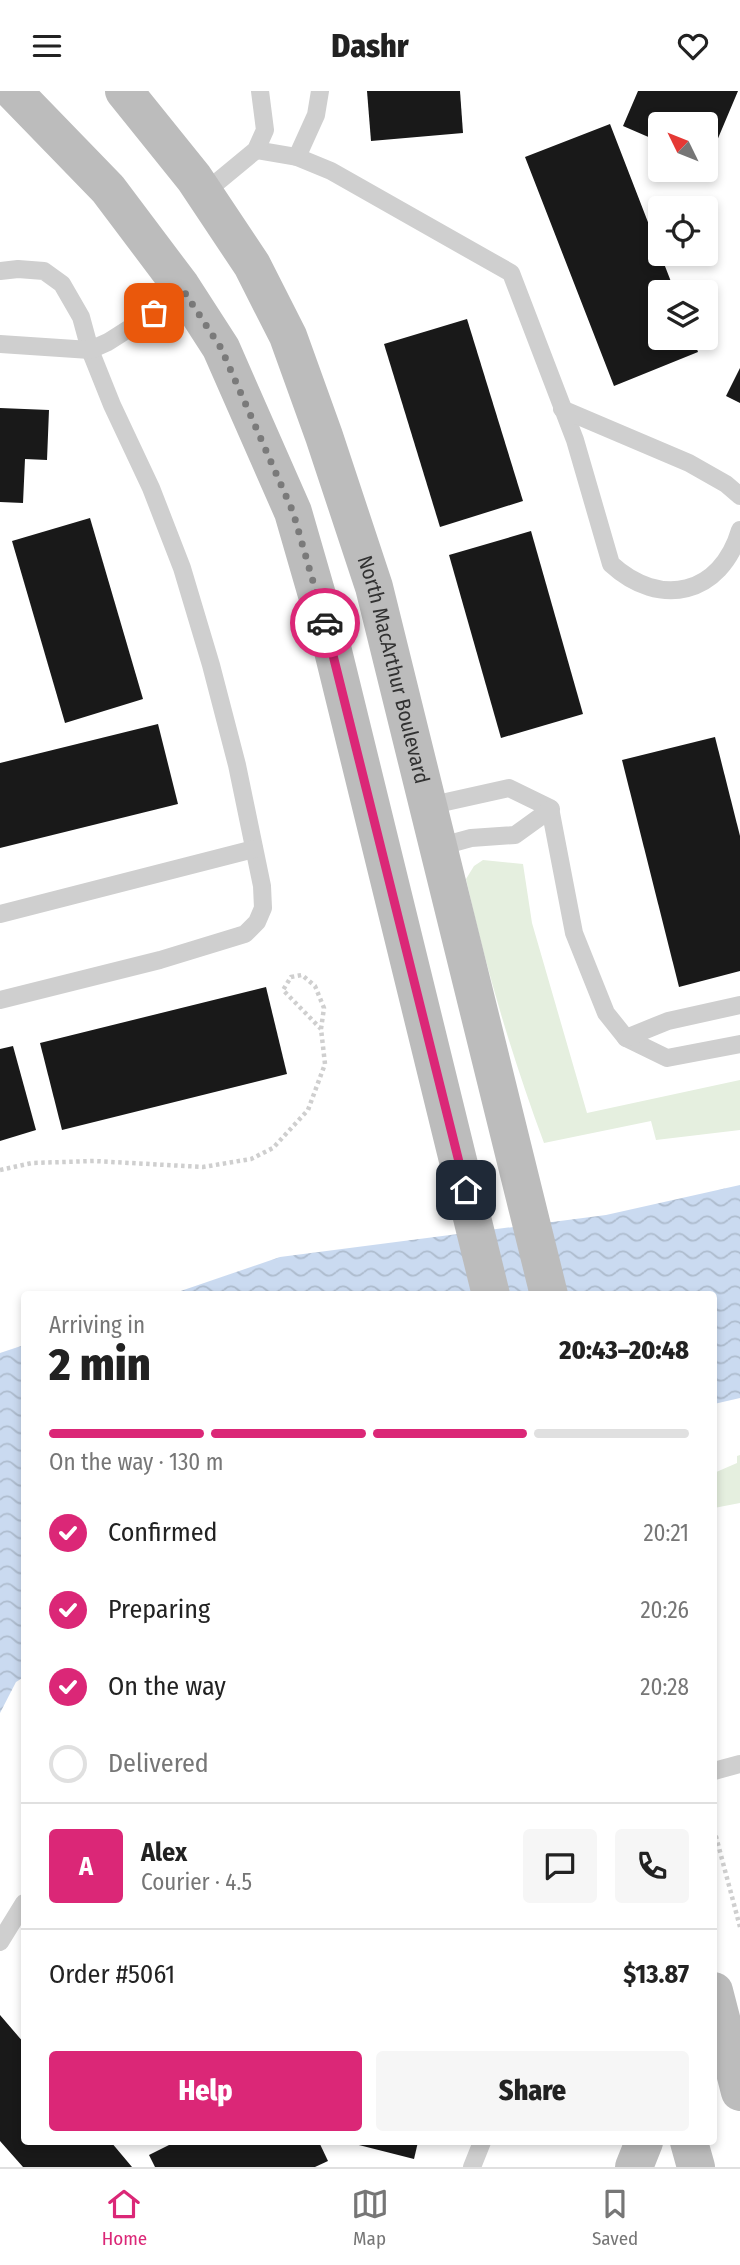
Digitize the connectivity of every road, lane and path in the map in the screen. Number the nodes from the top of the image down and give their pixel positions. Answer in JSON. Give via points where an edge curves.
{"nodes":[{"id":1,"x":13,"y":91,"type":"edge"},
{"id":2,"x":124,"y":91,"type":"edge"},
{"id":3,"x":260,"y":91,"type":"edge"},
{"id":4,"x":320,"y":91,"type":"edge"},
{"id":5,"x":256,"y":150,"type":"junction"},
{"id":6,"x":297,"y":157,"type":"junction"},
{"id":7,"x":204,"y":193,"type":"junction"},
{"id":8,"x":0,"y":271,"type":"edge"},
{"id":9,"x":185,"y":293,"type":"junction"},
{"id":10,"x":0,"y":344,"type":"edge"},
{"id":11,"x":90,"y":350,"type":"junction"},
{"id":12,"x":562,"y":409,"type":"junction"},
{"id":13,"x":740,"y":496,"type":"edge"},
{"id":14,"x":740,"y":530,"type":"edge"},
{"id":15,"x":428,"y":806,"type":"junction"},
{"id":16,"x":551,"y":809,"type":"junction"},
{"id":17,"x":438,"y":847,"type":"junction"},
{"id":18,"x":254,"y":849,"type":"junction"},
{"id":19,"x":0,"y":914,"type":"edge"},
{"id":20,"x":0,"y":1000,"type":"edge"},
{"id":21,"x":740,"y":1005,"type":"edge"},
{"id":22,"x":321,"y":1029,"type":"junction"},
{"id":23,"x":626,"y":1038,"type":"junction"},
{"id":24,"x":740,"y":1044,"type":"edge"},
{"id":25,"x":0,"y":1170,"type":"edge"},
{"id":26,"x":490,"y":1291,"type":"edge"},
{"id":27,"x":548,"y":1291,"type":"edge"},
{"id":28,"x":740,"y":1764,"type":"edge"},
{"id":29,"x":717,"y":1770,"type":"edge"},
{"id":30,"x":717,"y":1840,"type":"edge"},
{"id":31,"x":21,"y":1908,"type":"edge"},
{"id":32,"x":740,"y":1927,"type":"edge"},
{"id":33,"x":0,"y":1942,"type":"edge"},
{"id":34,"x":717,"y":2001,"type":"edge"},
{"id":35,"x":727,"y":2035,"type":"edge"},
{"id":36,"x":740,"y":2091,"type":"edge"},
{"id":37,"x":481,"y":2145,"type":"edge"},
{"id":38,"x":643,"y":2145,"type":"edge"},
{"id":39,"x":690,"y":2145,"type":"edge"},
{"id":40,"x":472,"y":2167,"type":"edge"},
{"id":41,"x":634,"y":2167,"type":"edge"},
{"id":42,"x":696,"y":2167,"type":"edge"}],
"edges":[{"from":1,"to":9,"type":"main road","via":[[108,188]]},
{"from":2,"to":7,"type":"main road","name":"North MacArthur Boulevard"},
{"from":3,"to":5,"type":"lane","via":[[265,130]]},
{"from":4,"to":6,"type":"lane","via":[[316,115]]},
{"from":5,"to":6,"type":"lane"},
{"from":5,"to":7,"type":"lane"},
{"from":6,"to":12,"type":"lane","via":[[341,176],[512,273]]},
{"from":7,"to":15,"type":"main road","name":"North MacArthur Boulevard","via":[[253,265],[293,348],[374,587]]},
{"from":8,"to":11,"type":"lane","via":[[44,271],[62,284],[81,317]]},
{"from":9,"to":11,"type":"lane"},
{"from":9,"to":26,"type":"main road","via":[[221,348],[293,512],[332,647]]},
{"from":10,"to":11,"type":"lane"},
{"from":11,"to":18,"type":"lane","via":[[182,568],[221,703]]},
{"from":12,"to":13,"type":"lane","via":[[689,463]]},
{"from":12,"to":14,"type":"lane","via":[[611,564],[626,578],[644,587],[674,592],[701,584],[721,567]]},
{"from":15,"to":16,"type":"lane","via":[[509,788]]},
{"from":15,"to":17,"type":"main road","name":"North MacArthur Boulevard"},
{"from":16,"to":17,"type":"lane","via":[[515,835],[471,838]]},
{"from":16,"to":23,"type":"lane","via":[[574,933],[606,1013]]},
{"from":17,"to":27,"type":"main road","name":"North MacArthur Boulevard"},
{"from":18,"to":19,"type":"lane"},
{"from":18,"to":20,"type":"lane","via":[[263,908],[244,934]]},
{"from":21,"to":23,"type":"lane","via":[[668,1021]]},
{"from":22,"to":22,"type":"path","via":[[324,1008],[315,986],[302,975],[291,977],[283,990]]},
{"from":22,"to":25,"type":"path","via":[[324,1064],[308,1110],[273,1148],[251,1159],[203,1167],[94,1161],[32,1163]]},
{"from":23,"to":24,"type":"lane","via":[[667,1058]]},
{"from":28,"to":29,"type":"lane"},
{"from":30,"to":32,"type":"path"},
{"from":31,"to":33,"type":"lane"},
{"from":34,"to":35,"type":"main road"},
{"from":35,"to":36,"type":"main road"},
{"from":37,"to":40,"type":"lane"},
{"from":38,"to":41,"type":"main road"},
{"from":39,"to":42,"type":"main road"}]}
